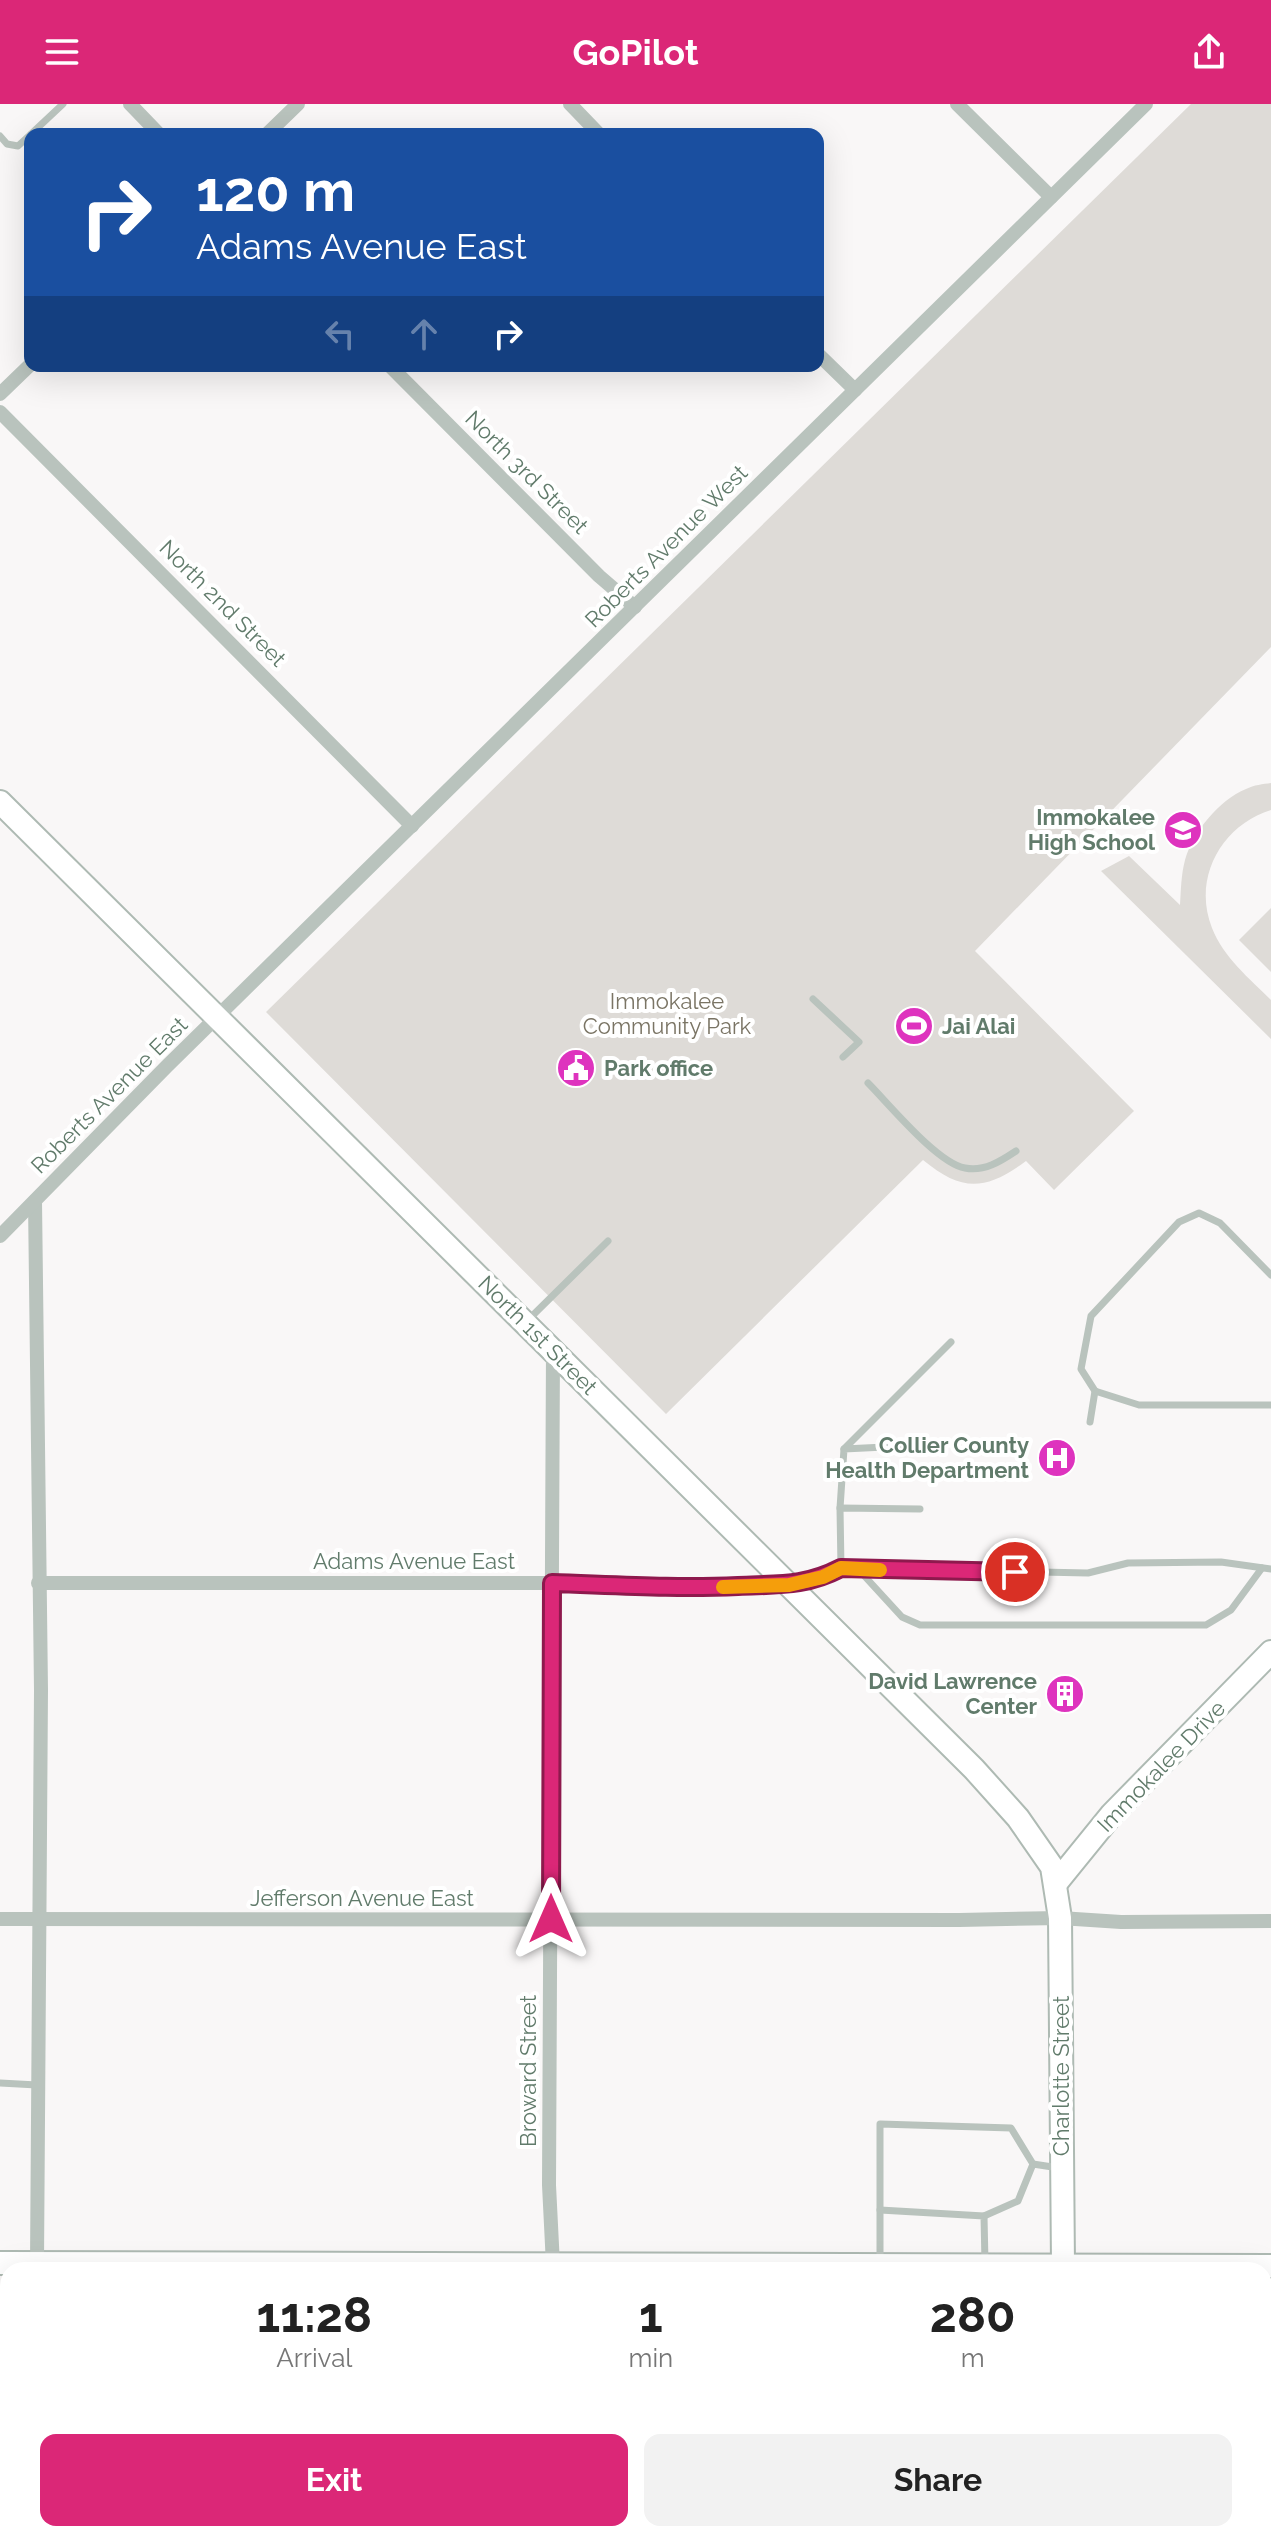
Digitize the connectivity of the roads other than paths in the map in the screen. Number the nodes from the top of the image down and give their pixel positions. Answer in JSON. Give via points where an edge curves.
{"nodes":[{"id":1,"x":63,"y":104,"type":"edge"},
{"id":2,"x":130,"y":104,"type":"edge"},
{"id":3,"x":298,"y":104,"type":"edge"},
{"id":4,"x":570,"y":104,"type":"edge"},
{"id":5,"x":957,"y":104,"type":"edge"},
{"id":6,"x":1146,"y":104,"type":"edge"},
{"id":7,"x":38,"y":128,"type":"edge"},
{"id":8,"x":153,"y":128,"type":"edge"},
{"id":9,"x":273,"y":128,"type":"edge"},
{"id":10,"x":593,"y":128,"type":"edge"},
{"id":11,"x":0,"y":136,"type":"edge"},
{"id":12,"x":24,"y":141,"type":"edge"},
{"id":13,"x":1051,"y":197,"type":"junction"},
{"id":14,"x":824,"y":360,"type":"edge"},
{"id":15,"x":24,"y":371,"type":"edge"},
{"id":16,"x":396,"y":372,"type":"edge"},
{"id":17,"x":855,"y":390,"type":"junction"},
{"id":18,"x":0,"y":394,"type":"edge"},
{"id":19,"x":0,"y":412,"type":"edge"},
{"id":20,"x":635,"y":607,"type":"junction"},
{"id":21,"x":0,"y":802,"type":"edge"},
{"id":22,"x":412,"y":826,"type":"junction"},
{"id":23,"x":813,"y":999,"type":"dead end"},
{"id":24,"x":216,"y":1018,"type":"junction"},
{"id":25,"x":843,"y":1057,"type":"dead end"},
{"id":26,"x":868,"y":1083,"type":"dead end"},
{"id":27,"x":1016,"y":1151,"type":"dead end"},
{"id":28,"x":35,"y":1201,"type":"junction"},
{"id":29,"x":0,"y":1236,"type":"edge"},
{"id":30,"x":608,"y":1241,"type":"dead end"},
{"id":31,"x":1271,"y":1275,"type":"edge"},
{"id":32,"x":526,"y":1323,"type":"junction"},
{"id":33,"x":951,"y":1342,"type":"dead end"},
{"id":34,"x":553,"y":1350,"type":"junction"},
{"id":35,"x":1095,"y":1391,"type":"junction"},
{"id":36,"x":1271,"y":1405,"type":"edge"},
{"id":37,"x":1090,"y":1422,"type":"dead end"},
{"id":38,"x":926,"y":1445,"type":"dead end"},
{"id":39,"x":844,"y":1449,"type":"junction"},
{"id":40,"x":840,"y":1508,"type":"junction"},
{"id":41,"x":920,"y":1509,"type":"dead end"},
{"id":42,"x":841,"y":1568,"type":"junction"},
{"id":43,"x":1266,"y":1568,"type":"edge"},
{"id":44,"x":858,"y":1569,"type":"junction"},
{"id":45,"x":38,"y":1583,"type":"junction"},
{"id":46,"x":552,"y":1583,"type":"junction"},
{"id":47,"x":789,"y":1585,"type":"junction"},
{"id":48,"x":1271,"y":1652,"type":"edge"},
{"id":49,"x":1056,"y":1883,"type":"junction"},
{"id":50,"x":1060,"y":1918,"type":"junction"},
{"id":51,"x":0,"y":1919,"type":"edge"},
{"id":52,"x":40,"y":1919,"type":"junction"},
{"id":53,"x":551,"y":1919,"type":"junction"},
{"id":54,"x":1271,"y":1921,"type":"edge"},
{"id":55,"x":0,"y":2083,"type":"edge"},
{"id":56,"x":40,"y":2085,"type":"junction"},
{"id":57,"x":1033,"y":2164,"type":"junction"},
{"id":58,"x":1061,"y":2168,"type":"junction"},
{"id":59,"x":880,"y":2210,"type":"junction"},
{"id":60,"x":984,"y":2216,"type":"junction"},
{"id":61,"x":37,"y":2262,"type":"edge"},
{"id":62,"x":553,"y":2262,"type":"edge"},
{"id":63,"x":880,"y":2262,"type":"edge"},
{"id":64,"x":985,"y":2262,"type":"edge"},
{"id":65,"x":1063,"y":2262,"type":"edge"}],
"edges":[{"from":1,"to":7,"type":"lane"},
{"from":2,"to":8,"type":"street"},
{"from":3,"to":9,"type":"street"},
{"from":4,"to":10,"type":"street"},
{"from":5,"to":13,"type":"street"},
{"from":6,"to":13,"type":"street","name":"Roberts Avenue West"},
{"from":11,"to":12,"type":"lane","via":[[7,144]]},
{"from":13,"to":17,"type":"street","name":"Roberts Avenue West"},
{"from":14,"to":17,"type":"street"},
{"from":15,"to":18,"type":"street"},
{"from":16,"to":20,"type":"street","name":"North 3rd Street"},
{"from":17,"to":20,"type":"street","name":"Roberts Avenue West"},
{"from":19,"to":22,"type":"street","name":"North 2nd Street"},
{"from":20,"to":22,"type":"street","name":"Roberts Avenue West"},
{"from":21,"to":24,"type":"street","name":"North 1st Street"},
{"from":22,"to":24,"type":"street","name":"Roberts Avenue West"},
{"from":23,"to":25,"type":"lane","via":[[859,1042]]},
{"from":24,"to":28,"type":"street","name":"Roberts Avenue East"},
{"from":24,"to":32,"type":"street","name":"North 1st Street"},
{"from":26,"to":27,"type":"lane","via":[[947,1161],[966,1168],[994,1166]]},
{"from":28,"to":29,"type":"street","name":"Roberts Avenue East"},
{"from":28,"to":45,"type":"street"},
{"from":30,"to":32,"type":"lane"},
{"from":31,"to":35,"type":"lane","via":[[1220,1223],[1199,1213],[1179,1222],[1091,1316],[1081,1369]]},
{"from":32,"to":34,"type":"street","name":"North 1st Street"},
{"from":33,"to":39,"type":"lane"},
{"from":34,"to":46,"type":"street","name":"Broward Street"},
{"from":34,"to":47,"type":"street","name":"North 1st Street"},
{"from":35,"to":36,"type":"lane","via":[[1139,1405]]},
{"from":35,"to":37,"type":"lane"},
{"from":38,"to":39,"type":"lane"},
{"from":39,"to":40,"type":"lane"},
{"from":40,"to":41,"type":"lane"},
{"from":40,"to":42,"type":"lane"},
{"from":42,"to":44,"type":"lane"},
{"from":42,"to":47,"type":"lane"},
{"from":43,"to":44,"type":"lane","via":[[1221,1562],[1128,1563],[1088,1573]]},
{"from":43,"to":44,"type":"lane","via":[[1231,1610],[1206,1625],[920,1625],[902,1617]]},
{"from":45,"to":46,"type":"street","name":"Adams Avenue East"},
{"from":45,"to":52,"type":"street"},
{"from":46,"to":47,"type":"street","name":"Adams Avenue East"},
{"from":46,"to":53,"type":"street","name":"Broward Street"},
{"from":47,"to":49,"type":"street","name":"North 1st Street","via":[[1018,1818],[1052,1867]]},
{"from":48,"to":49,"type":"street","name":"Immokalee Drive","via":[[1112,1814]]},
{"from":49,"to":50,"type":"street","name":"Charlotte Street"},
{"from":50,"to":53,"type":"street","name":"Jefferson Avenue East"},
{"from":50,"to":54,"type":"street","name":"Jefferson Avenue East"},
{"from":50,"to":58,"type":"street","name":"Charlotte Street"},
{"from":51,"to":52,"type":"street","name":"Jefferson Avenue East"},
{"from":52,"to":53,"type":"street","name":"Jefferson Avenue East"},
{"from":52,"to":56,"type":"street"},
{"from":53,"to":62,"type":"street","name":"Broward Street"},
{"from":55,"to":56,"type":"lane"},
{"from":56,"to":61,"type":"street"},
{"from":57,"to":58,"type":"lane"},
{"from":57,"to":59,"type":"lane","via":[[1011,2128],[880,2124]]},
{"from":57,"to":60,"type":"lane","via":[[1018,2201]]},
{"from":58,"to":65,"type":"street","name":"Charlotte Street"},
{"from":59,"to":60,"type":"lane"},
{"from":59,"to":63,"type":"lane"},
{"from":60,"to":64,"type":"lane"}]}
